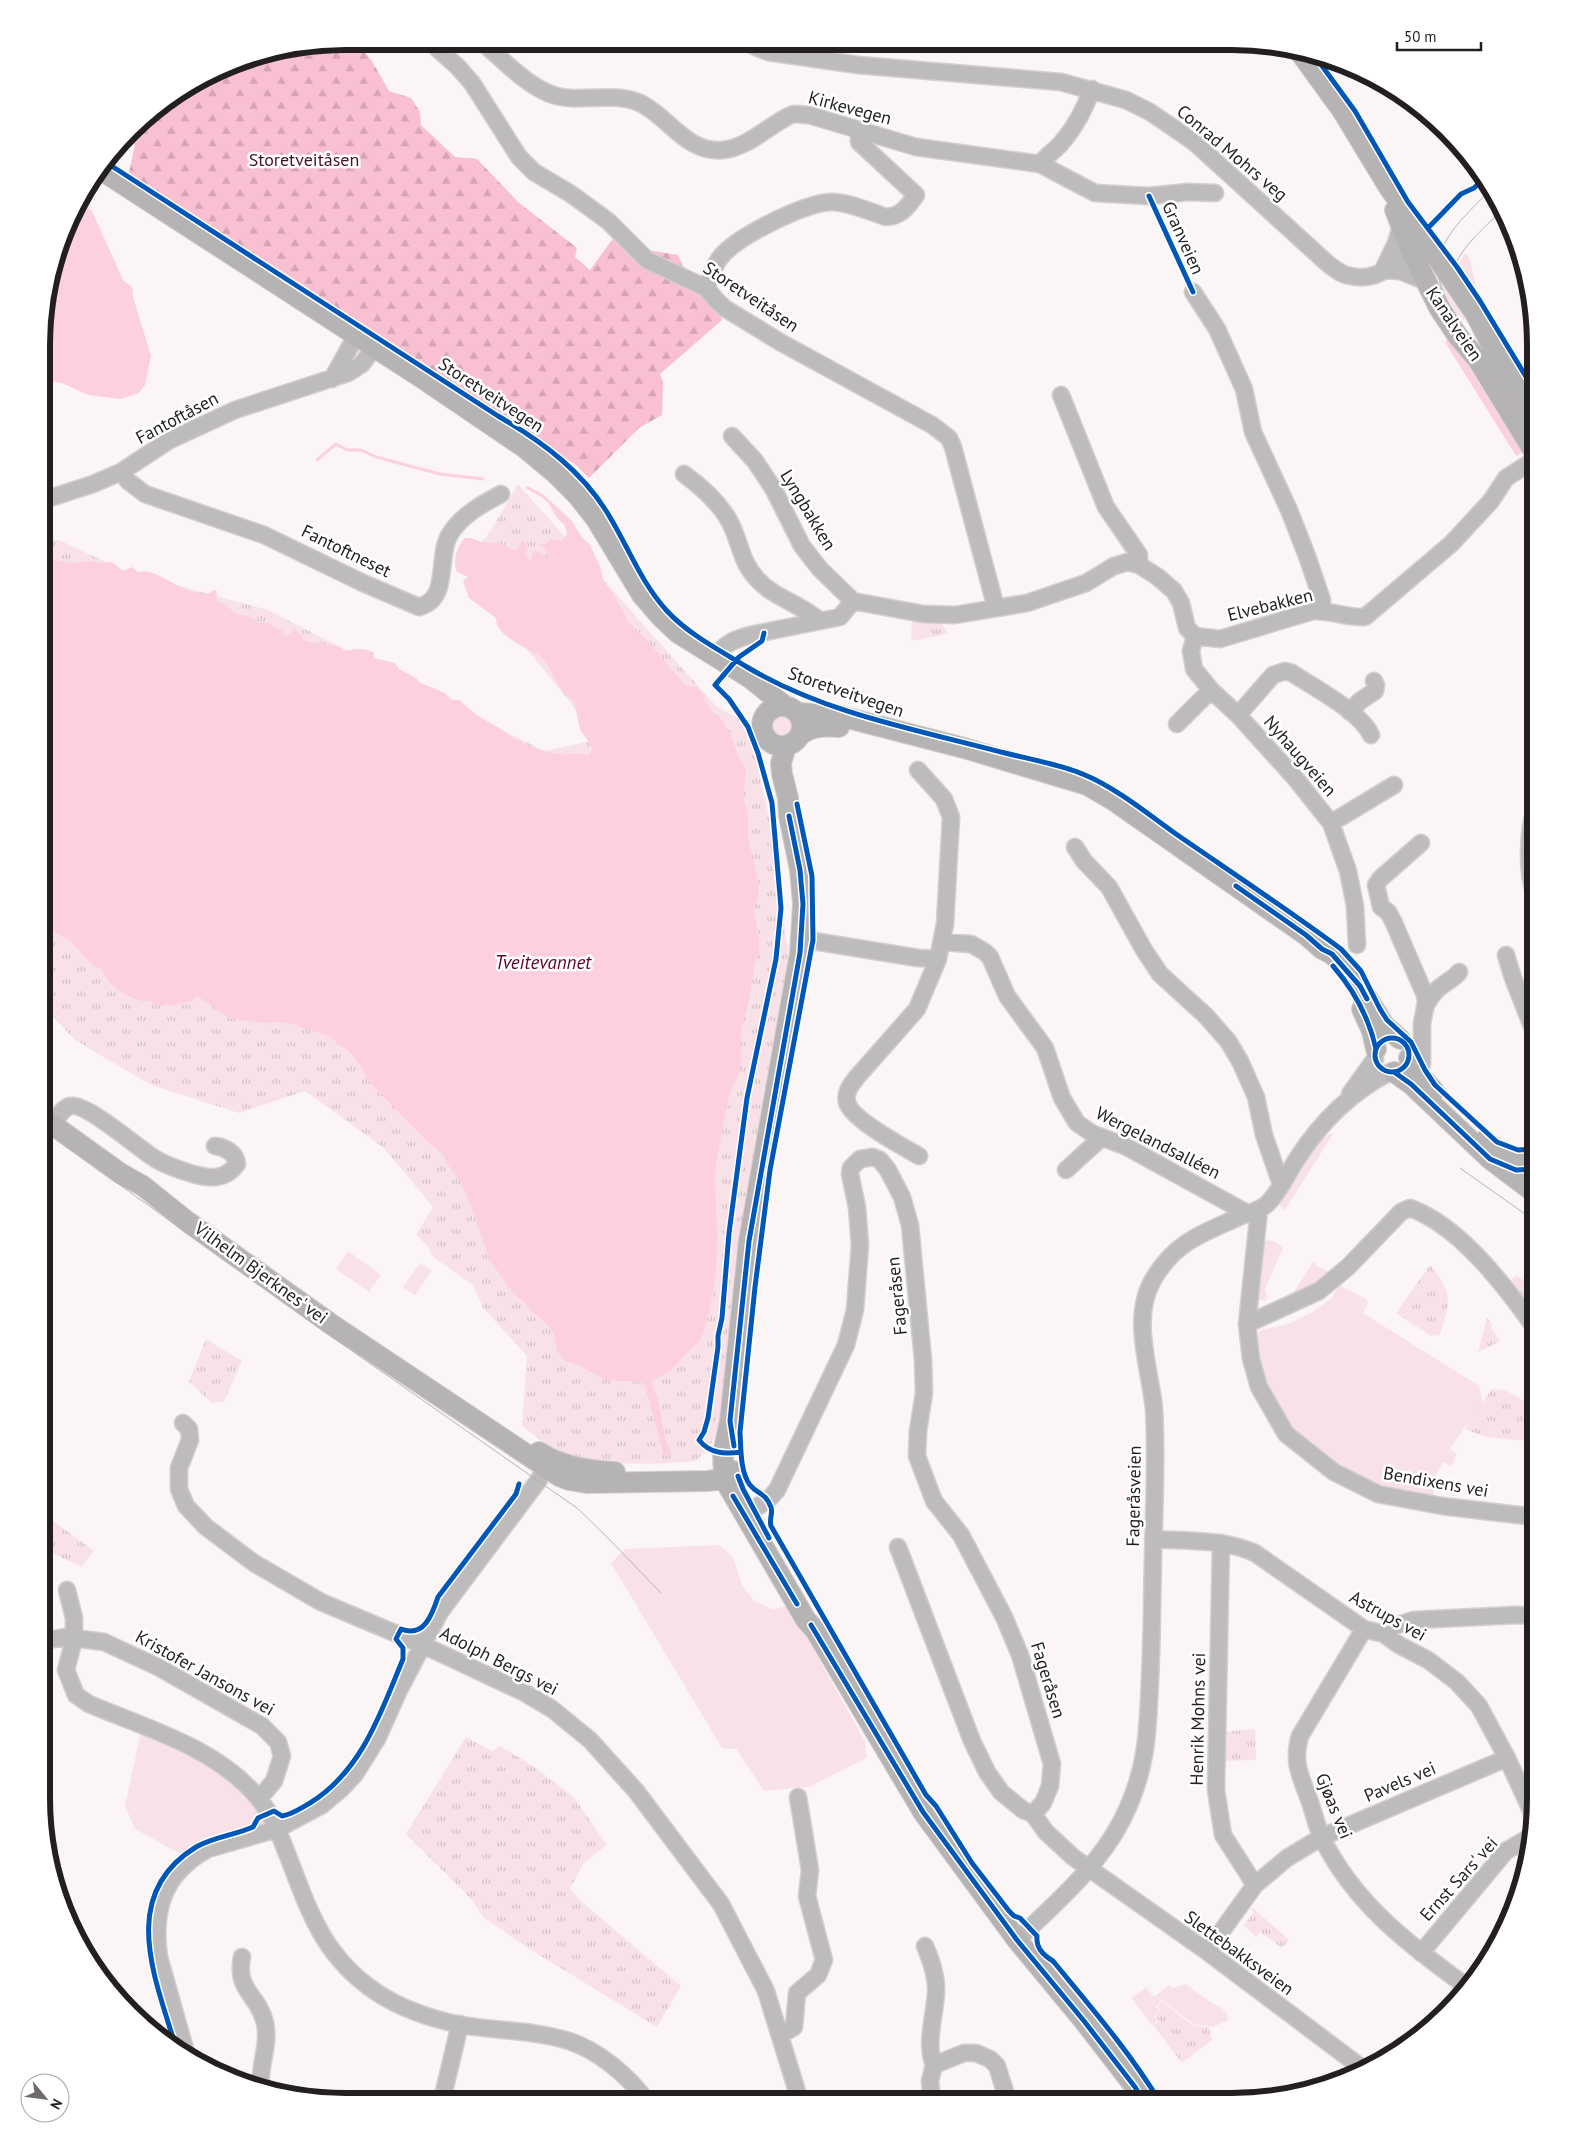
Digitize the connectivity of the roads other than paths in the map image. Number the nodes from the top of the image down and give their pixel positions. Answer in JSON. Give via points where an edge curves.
{"nodes":[{"id":1,"x":438,"y":50,"type":"edge"},
{"id":2,"x":492,"y":50,"type":"edge"},
{"id":3,"x":763,"y":50,"type":"edge"},
{"id":4,"x":1305,"y":59,"type":"edge"},
{"id":5,"x":1092,"y":89,"type":"junction"},
{"id":6,"x":859,"y":130,"type":"junction"},
{"id":7,"x":1040,"y":164,"type":"junction"},
{"id":8,"x":106,"y":173,"type":"edge"},
{"id":9,"x":1215,"y":193,"type":"dead end"},
{"id":10,"x":1407,"y":224,"type":"junction"},
{"id":11,"x":1409,"y":246,"type":"junction"},
{"id":12,"x":1383,"y":270,"type":"junction"},
{"id":13,"x":1425,"y":281,"type":"junction"},
{"id":14,"x":706,"y":288,"type":"junction"},
{"id":15,"x":1192,"y":292,"type":"dead end"},
{"id":16,"x":356,"y":336,"type":"junction"},
{"id":17,"x":374,"y":347,"type":"junction"},
{"id":18,"x":332,"y":379,"type":"junction"},
{"id":19,"x":1061,"y":395,"type":"dead end"},
{"id":20,"x":1527,"y":403,"type":"edge"},
{"id":21,"x":732,"y":436,"type":"dead end"},
{"id":22,"x":1527,"y":440,"type":"edge"},
{"id":23,"x":1527,"y":465,"type":"edge"},
{"id":24,"x":120,"y":472,"type":"junction"},
{"id":25,"x":684,"y":474,"type":"dead end"},
{"id":26,"x":501,"y":494,"type":"dead end"},
{"id":27,"x":50,"y":498,"type":"edge"},
{"id":28,"x":1134,"y":564,"type":"junction"},
{"id":29,"x":853,"y":601,"type":"junction"},
{"id":30,"x":996,"y":608,"type":"junction"},
{"id":31,"x":1322,"y":610,"type":"junction"},
{"id":32,"x":820,"y":621,"type":"junction"},
{"id":33,"x":1195,"y":636,"type":"junction"},
{"id":34,"x":721,"y":650,"type":"dead end"},
{"id":35,"x":732,"y":668,"type":"junction"},
{"id":36,"x":1374,"y":681,"type":"dead end"},
{"id":37,"x":1211,"y":690,"type":"junction"},
{"id":38,"x":791,"y":710,"type":"junction"},
{"id":39,"x":1350,"y":712,"type":"junction"},
{"id":40,"x":1238,"y":715,"type":"junction"},
{"id":41,"x":1177,"y":724,"type":"dead end"},
{"id":42,"x":764,"y":731,"type":"junction"},
{"id":43,"x":1371,"y":735,"type":"dead end"},
{"id":44,"x":793,"y":740,"type":"junction"},
{"id":45,"x":1002,"y":760,"type":"junction"},
{"id":46,"x":918,"y":770,"type":"dead end"},
{"id":47,"x":1394,"y":785,"type":"dead end"},
{"id":48,"x":789,"y":816,"type":"junction"},
{"id":49,"x":1330,"y":823,"type":"junction"},
{"id":50,"x":1421,"y":843,"type":"dead end"},
{"id":51,"x":1075,"y":847,"type":"dead end"},
{"id":52,"x":1355,"y":906,"type":"junction"},
{"id":53,"x":1381,"y":907,"type":"junction"},
{"id":54,"x":801,"y":939,"type":"junction"},
{"id":55,"x":943,"y":942,"type":"junction"},
{"id":56,"x":1356,"y":945,"type":"dead end"},
{"id":57,"x":1322,"y":949,"type":"junction"},
{"id":58,"x":1506,"y":955,"type":"dead end"},
{"id":59,"x":938,"y":959,"type":"junction"},
{"id":60,"x":1459,"y":972,"type":"dead end"},
{"id":61,"x":1425,"y":1007,"type":"junction"},
{"id":62,"x":1527,"y":1014,"type":"edge"},
{"id":63,"x":1400,"y":1040,"type":"junction"},
{"id":64,"x":1415,"y":1061,"type":"junction"},
{"id":65,"x":1384,"y":1063,"type":"junction"},
{"id":66,"x":50,"y":1120,"type":"edge"},
{"id":67,"x":50,"y":1122,"type":"edge"},
{"id":68,"x":1101,"y":1138,"type":"junction"},
{"id":69,"x":215,"y":1146,"type":"dead end"},
{"id":70,"x":919,"y":1156,"type":"dead end"},
{"id":71,"x":1527,"y":1157,"type":"edge"},
{"id":72,"x":1490,"y":1159,"type":"junction"},
{"id":73,"x":1527,"y":1169,"type":"edge"},
{"id":74,"x":1066,"y":1170,"type":"dead end"},
{"id":75,"x":1281,"y":1184,"type":"junction"},
{"id":76,"x":1527,"y":1187,"type":"edge"},
{"id":77,"x":1253,"y":1212,"type":"junction"},
{"id":78,"x":1527,"y":1317,"type":"edge"},
{"id":79,"x":1247,"y":1324,"type":"junction"},
{"id":80,"x":183,"y":1423,"type":"dead end"},
{"id":81,"x":549,"y":1464,"type":"junction"},
{"id":82,"x":728,"y":1471,"type":"junction"},
{"id":83,"x":749,"y":1512,"type":"junction"},
{"id":84,"x":1527,"y":1515,"type":"edge"},
{"id":85,"x":1153,"y":1540,"type":"junction"},
{"id":86,"x":1221,"y":1543,"type":"junction"},
{"id":87,"x":898,"y":1546,"type":"dead end"},
{"id":88,"x":67,"y":1590,"type":"dead end"},
{"id":89,"x":1527,"y":1616,"type":"edge"},
{"id":90,"x":1364,"y":1629,"type":"junction"},
{"id":91,"x":1384,"y":1634,"type":"junction"},
{"id":92,"x":74,"y":1639,"type":"junction"},
{"id":93,"x":50,"y":1640,"type":"edge"},
{"id":94,"x":423,"y":1645,"type":"junction"},
{"id":95,"x":1507,"y":1758,"type":"junction"},
{"id":96,"x":798,"y":1797,"type":"dead end"},
{"id":97,"x":259,"y":1799,"type":"junction"},
{"id":98,"x":1527,"y":1802,"type":"edge"},
{"id":99,"x":1034,"y":1814,"type":"junction"},
{"id":100,"x":277,"y":1828,"type":"junction"},
{"id":101,"x":1322,"y":1837,"type":"junction"},
{"id":102,"x":1523,"y":1841,"type":"edge"},
{"id":103,"x":1089,"y":1868,"type":"junction"},
{"id":104,"x":1255,"y":1885,"type":"junction"},
{"id":105,"x":1017,"y":1940,"type":"junction"},
{"id":106,"x":925,"y":1946,"type":"dead end"},
{"id":107,"x":1205,"y":1950,"type":"junction"},
{"id":108,"x":1421,"y":1953,"type":"junction"},
{"id":109,"x":242,"y":1956,"type":"dead end"},
{"id":110,"x":1461,"y":1983,"type":"edge"},
{"id":111,"x":460,"y":2024,"type":"junction"},
{"id":112,"x":780,"y":2035,"type":"junction"},
{"id":113,"x":184,"y":2045,"type":"edge"},
{"id":114,"x":934,"y":2065,"type":"junction"},
{"id":115,"x":1359,"y":2065,"type":"edge"},
{"id":116,"x":261,"y":2081,"type":"edge"},
{"id":117,"x":444,"y":2093,"type":"edge"},
{"id":118,"x":639,"y":2093,"type":"edge"},
{"id":119,"x":798,"y":2093,"type":"edge"},
{"id":120,"x":931,"y":2093,"type":"edge"},
{"id":121,"x":1005,"y":2093,"type":"edge"},
{"id":122,"x":1139,"y":2093,"type":"edge"}],
"edges":[{"from":1,"to":14,"type":"street","name":"Storetveitåsen","via":[[472,83],[526,166],[608,221],[647,260]]},
{"from":2,"to":6,"type":"street","name":"Kirkevegen","via":[[549,94],[566,98],[630,99],[644,105],[677,133],[706,149],[738,147],[792,114],[826,118]]},
{"from":3,"to":5,"type":"street","name":"Conrad Mohrs veg","via":[[858,65],[1029,78]]},
{"from":4,"to":10,"type":"main road","name":"Kanalveien","via":[[1342,110]]},
{"from":5,"to":7,"type":"street","via":[[1073,129]]},
{"from":5,"to":12,"type":"street","name":"Conrad Mohrs veg","via":[[1138,105],[1181,132],[1336,270],[1353,277]]},
{"from":6,"to":7,"type":"street","name":"Kirkevegen","via":[[916,147]]},
{"from":6,"to":14,"type":"street","via":[[859,142],[916,195],[904,211],[886,217],[833,202],[814,205],[741,239],[719,259]]},
{"from":7,"to":9,"type":"street","name":"Kirkevegen","via":[[1095,193],[1149,196]]},
{"from":8,"to":16,"type":"main road","name":"Storetveitvegen"},
{"from":10,"to":11,"type":"main road","name":"Kanalveien"},
{"from":10,"to":12,"type":"street"},
{"from":10,"to":20,"type":"main road","name":"Kanalveien","via":[[1475,313]]},
{"from":11,"to":12,"type":"street","name":"Conrad Mohrs veg","via":[[1398,262]]},
{"from":11,"to":13,"type":"main road","name":"Kanalveien"},
{"from":12,"to":13,"type":"street","name":"Conrad Mohrs veg","via":[[1405,273]]},
{"from":13,"to":22,"type":"main road","name":"Kanalveien"},
{"from":14,"to":30,"type":"street","name":"Storetveitåsen","via":[[726,309],[932,425],[949,438]]},
{"from":15,"to":31,"type":"street","name":"Granveien","via":[[1216,329],[1244,389],[1253,432],[1307,556],[1322,600]]},
{"from":16,"to":17,"type":"main road","name":"Storetveitvegen"},
{"from":16,"to":18,"type":"street"},
{"from":17,"to":18,"type":"street","name":"Fantoftåsen","via":[[362,364]]},
{"from":17,"to":35,"type":"main road","name":"Storetveitvegen","via":[[491,424],[555,473],[596,519],[642,595],[661,616],[678,633]]},
{"from":18,"to":24,"type":"street","name":"Fantoftåsen","via":[[226,413],[168,441]]},
{"from":19,"to":28,"type":"street","via":[[1106,507],[1121,534],[1139,555]]},
{"from":21,"to":29,"type":"street","name":"Lyngbakken","via":[[774,488],[802,546]]},
{"from":23,"to":31,"type":"street","name":"Elvebakken","via":[[1506,478],[1491,501],[1451,544],[1365,617]]},
{"from":24,"to":26,"type":"street","name":"Fantoftneset","via":[[145,494],[264,535],[418,607],[428,603],[442,581],[443,552],[454,529],[470,512]]},
{"from":24,"to":27,"type":"street","name":"Fantoftåsen"},
{"from":25,"to":32,"type":"street","via":[[728,518],[743,558],[756,578],[767,589]]},
{"from":28,"to":30,"type":"street","via":[[1114,566],[1086,583],[1027,603]]},
{"from":28,"to":33,"type":"street","via":[[1158,577],[1174,591],[1188,628]]},
{"from":29,"to":30,"type":"street","via":[[923,614],[955,615]]},
{"from":29,"to":32,"type":"street","via":[[840,617]]},
{"from":31,"to":33,"type":"street","name":"Elvebakken","via":[[1220,639]]},
{"from":32,"to":34,"type":"street","via":[[736,639]]},
{"from":33,"to":37,"type":"street","name":"Nyhaugveien","via":[[1191,651],[1194,669]]},
{"from":35,"to":38,"type":"main road","name":"Storetveitvegen"},
{"from":35,"to":42,"type":"main road","name":"Storetveitvegen","via":[[757,700]]},
{"from":36,"to":39,"type":"street","via":[[1375,691]]},
{"from":37,"to":40,"type":"street","name":"Nyhaugveien"},
{"from":37,"to":41,"type":"street"},
{"from":38,"to":42,"type":"main road","via":[[772,708]]},
{"from":38,"to":44,"type":"main road","via":[[802,724]]},
{"from":38,"to":45,"type":"main road","name":"Storetveitvegen","via":[[836,715]]},
{"from":39,"to":40,"type":"street","name":"Nyhaugveien","via":[[1292,673],[1282,670],[1273,675]]},
{"from":39,"to":43,"type":"street","name":"Nyhaugveien"},
{"from":40,"to":49,"type":"street","name":"Nyhaugveien","via":[[1295,778]]},
{"from":42,"to":44,"type":"main road","via":[[775,745]]},
{"from":42,"to":48,"type":"main road","name":"Storetveitvegen","via":[[770,777]]},
{"from":44,"to":45,"type":"main road","name":"Storetveitvegen","via":[[806,730],[839,726],[968,756]]},
{"from":44,"to":48,"type":"main road","via":[[781,763]]},
{"from":45,"to":57,"type":"main road","name":"Storetveitvegen","via":[[1055,774],[1094,789]]},
{"from":46,"to":55,"type":"street","via":[[944,799],[951,817]]},
{"from":47,"to":49,"type":"street","name":"Nyhaugveien"},
{"from":48,"to":54,"type":"main road","via":[[800,870],[803,904]]},
{"from":49,"to":52,"type":"street","name":"Nyhaugveien","via":[[1348,871]]},
{"from":50,"to":53,"type":"street","via":[[1380,878],[1376,885]]},
{"from":51,"to":75,"type":"street","via":[[1109,887],[1160,974],[1228,1041],[1256,1098],[1264,1135]]},
{"from":52,"to":53,"type":"street"},
{"from":52,"to":56,"type":"street","name":"Nyhaugveien"},
{"from":53,"to":61,"type":"street","via":[[1394,921],[1425,995]]},
{"from":54,"to":59,"type":"street"},
{"from":54,"to":82,"type":"main road","via":[[749,1241],[730,1421]]},
{"from":55,"to":59,"type":"street"},
{"from":55,"to":68,"type":"street","name":"Wergelandsalléen","via":[[971,944],[990,957],[1007,996],[1045,1048],[1069,1111],[1077,1123]]},
{"from":57,"to":63,"type":"main road","name":"Storetveitvegen","via":[[1344,966],[1384,1025]]},
{"from":57,"to":65,"type":"main road","name":"Storetveitvegen","via":[[1366,1016]]},
{"from":58,"to":62,"type":"street"},
{"from":59,"to":70,"type":"street","via":[[917,1009],[857,1077],[848,1089],[846,1100],[860,1118]]},
{"from":60,"to":61,"type":"street","via":[[1442,985]]},
{"from":61,"to":64,"type":"street"},
{"from":63,"to":64,"type":"main road","name":"Storetveitvegen"},
{"from":63,"to":65,"type":"main road","via":[[1386,1039]]},
{"from":64,"to":65,"type":"main road","via":[[1405,1066]]},
{"from":64,"to":71,"type":"main road","via":[[1417,1072],[1430,1087],[1490,1144],[1504,1154]]},
{"from":65,"to":72,"type":"main road","via":[[1411,1084]]},
{"from":65,"to":75,"type":"street","name":"Fageråsveien","via":[[1308,1142]]},
{"from":66,"to":69,"type":"street","name":"Vilhelm Bjerknes' vei","via":[[69,1106],[78,1106],[156,1159],[189,1173],[216,1178],[227,1175],[237,1164],[228,1150]]},
{"from":67,"to":81,"type":"main road","name":"Vilhelm Bjerknes' vei","via":[[143,1186],[331,1324],[471,1418]]},
{"from":68,"to":74,"type":"street"},
{"from":68,"to":77,"type":"street","name":"Wergelandsalléen","via":[[1126,1146]]},
{"from":72,"to":73,"type":"main road","via":[[1516,1170]]},
{"from":72,"to":76,"type":"main road"},
{"from":75,"to":77,"type":"street","name":"Fageråsveien","via":[[1273,1197]]},
{"from":77,"to":79,"type":"street","name":"Bendixens vei"},
{"from":77,"to":85,"type":"street","name":"Fageråsveien","via":[[1179,1246],[1147,1294],[1142,1318],[1154,1412]]},
{"from":78,"to":79,"type":"street","via":[[1465,1242],[1422,1212],[1410,1208],[1401,1212],[1348,1267],[1319,1291]]},
{"from":79,"to":84,"type":"street","name":"Bendixens vei","via":[[1251,1359],[1259,1387],[1286,1434],[1334,1472],[1378,1494],[1442,1506]]},
{"from":80,"to":94,"type":"street","name":"Adolph Bergs vei","via":[[190,1440],[179,1468],[179,1489],[186,1506],[198,1521],[254,1563],[322,1602]]},
{"from":81,"to":82,"type":"main road","name":"Vilhelm Bjerknes' vei","via":[[569,1480],[587,1483]]},
{"from":81,"to":94,"type":"street","via":[[440,1612]]},
{"from":82,"to":83,"type":"main road","via":[[743,1489]]},
{"from":83,"to":99,"type":"street","name":"Fageråsen","via":[[777,1490],[846,1344],[855,1310],[860,1245],[850,1174],[860,1159],[873,1157],[888,1170],[902,1197],[910,1225],[924,1393],[917,1456],[934,1502],[961,1535],[1004,1616],[1020,1655],[1052,1764],[1050,1786]]},
{"from":83,"to":105,"type":"main road","via":[[806,1620],[923,1812]]},
{"from":85,"to":86,"type":"street","name":"Astrups vei"},
{"from":85,"to":103,"type":"street","name":"Fageråsveien","via":[[1152,1637],[1145,1758],[1135,1793],[1121,1822]]},
{"from":86,"to":90,"type":"street","name":"Astrups vei","via":[[1255,1553]]},
{"from":86,"to":104,"type":"street","name":"Henrik Mohns vei","via":[[1218,1812],[1222,1835]]},
{"from":87,"to":99,"type":"street","via":[[986,1772],[1012,1802]]},
{"from":88,"to":92,"type":"street","via":[[74,1618]]},
{"from":89,"to":91,"type":"street","via":[[1414,1620],[1391,1627]]},
{"from":90,"to":91,"type":"street","name":"Astrups vei"},
{"from":90,"to":101,"type":"street","name":"Gjøas vei","via":[[1300,1736],[1296,1752],[1297,1767]]},
{"from":91,"to":95,"type":"street","name":"Astrups vei","via":[[1457,1682],[1479,1706]]},
{"from":92,"to":93,"type":"street","name":"Kristofer Jansons vei"},
{"from":92,"to":97,"type":"street","via":[[66,1670],[76,1695],[217,1762]]},
{"from":92,"to":97,"type":"street","name":"Kristofer Jansons vei","via":[[97,1640],[118,1648],[252,1718],[268,1730],[278,1742],[282,1756],[274,1781]]},
{"from":94,"to":100,"type":"street","via":[[377,1739],[355,1774],[333,1798]]},
{"from":94,"to":112,"type":"street","name":"Adolph Bergs vei","via":[[525,1693],[552,1709],[590,1740],[636,1791],[721,1904],[766,1991]]},
{"from":95,"to":98,"type":"street","name":"Astrups vei"},
{"from":95,"to":101,"type":"street","name":"Pavels vei"},
{"from":96,"to":112,"type":"street","via":[[810,1870],[807,1896],[824,1960],[818,1975],[797,1993],[794,2027]]},
{"from":97,"to":100,"type":"street"},
{"from":99,"to":103,"type":"street","via":[[1046,1832]]},
{"from":100,"to":111,"type":"street","via":[[319,1933],[341,1962],[363,1982],[394,2002]]},
{"from":100,"to":113,"type":"street","via":[[199,1854],[185,1864],[163,1896],[156,1926],[158,1956]]},
{"from":101,"to":104,"type":"street","name":"Pavels vei","via":[[1287,1858]]},
{"from":101,"to":108,"type":"street","name":"Gjøas vei","via":[[1356,1892],[1378,1917]]},
{"from":102,"to":108,"type":"street","name":"Ernst Sars' vei","via":[[1506,1851]]},
{"from":103,"to":105,"type":"street","name":"Fageråsveien"},
{"from":103,"to":107,"type":"street","name":"Slettebakksveien"},
{"from":104,"to":107,"type":"street","name":"Pavels vei","via":[[1213,1944]]},
{"from":105,"to":122,"type":"main road"},
{"from":106,"to":114,"type":"street","via":[[936,1989],[929,2053]]},
{"from":107,"to":115,"type":"street","name":"Slettebakksveien"},
{"from":108,"to":110,"type":"street","name":"Gjøas vei"},
{"from":109,"to":116,"type":"street","via":[[240,1977],[265,2022],[267,2035]]},
{"from":111,"to":117,"type":"street"},
{"from":111,"to":118,"type":"street","via":[[541,2034],[583,2047],[609,2064]]},
{"from":112,"to":119,"type":"street","name":"Adolph Bergs vei"},
{"from":114,"to":120,"type":"street"},
{"from":114,"to":121,"type":"street","via":[[964,2053],[990,2059],[997,2066]]}]}
